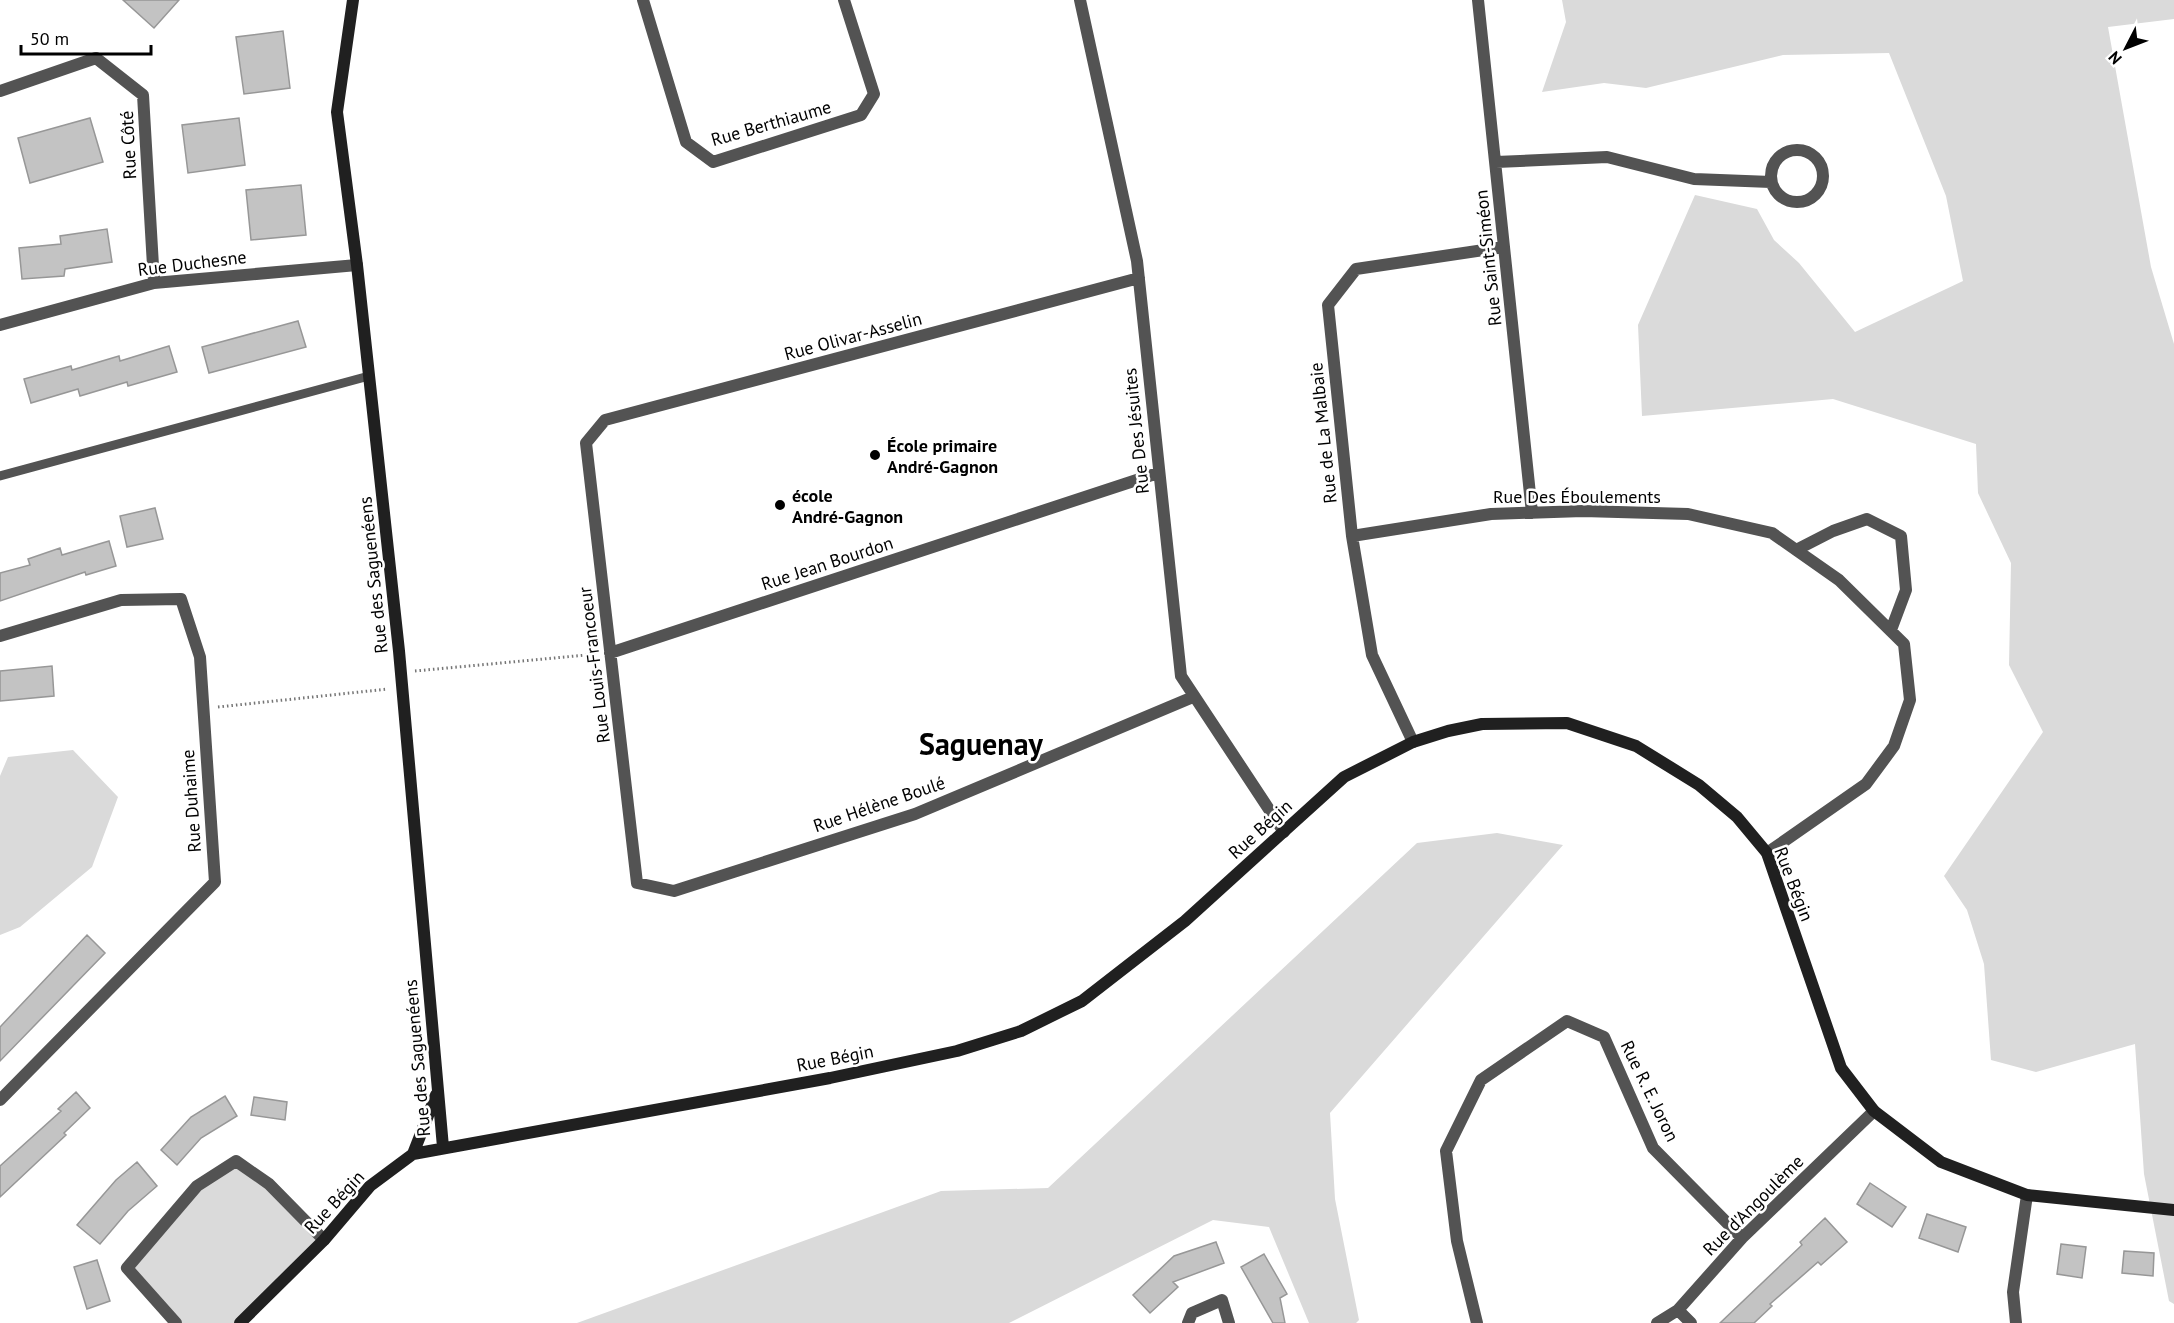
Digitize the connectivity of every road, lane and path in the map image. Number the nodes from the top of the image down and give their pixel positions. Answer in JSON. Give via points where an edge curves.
{"nodes":[{"id":1,"x":353,"y":0,"type":"edge"},
{"id":2,"x":643,"y":0,"type":"edge"},
{"id":3,"x":844,"y":0,"type":"edge"},
{"id":4,"x":1080,"y":0,"type":"edge"},
{"id":5,"x":1478,"y":0,"type":"edge"},
{"id":6,"x":0,"y":92,"type":"edge"},
{"id":7,"x":1496,"y":162,"type":"junction"},
{"id":8,"x":1771,"y":182,"type":"junction"},
{"id":9,"x":1504,"y":247,"type":"junction"},
{"id":10,"x":357,"y":265,"type":"junction"},
{"id":11,"x":1139,"y":278,"type":"junction"},
{"id":12,"x":154,"y":282,"type":"junction"},
{"id":13,"x":0,"y":326,"type":"edge"},
{"id":14,"x":369,"y":375,"type":"junction"},
{"id":15,"x":586,"y":443,"type":"joint"},
{"id":16,"x":1158,"y":473,"type":"junction"},
{"id":17,"x":0,"y":476,"type":"edge"},
{"id":18,"x":1532,"y":513,"type":"junction"},
{"id":19,"x":1352,"y":536,"type":"junction"},
{"id":20,"x":1796,"y":550,"type":"junction"},
{"id":21,"x":1891,"y":630,"type":"junction"},
{"id":22,"x":0,"y":636,"type":"edge"},
{"id":23,"x":610,"y":653,"type":"junction"},
{"id":24,"x":401,"y":672,"type":"junction"},
{"id":25,"x":402,"y":687,"type":"junction"},
{"id":26,"x":1193,"y":697,"type":"junction"},
{"id":27,"x":202,"y":709,"type":"junction"},
{"id":28,"x":1413,"y":742,"type":"junction"},
{"id":29,"x":1284,"y":832,"type":"junction"},
{"id":30,"x":1767,"y":853,"type":"junction"},
{"id":31,"x":637,"y":883,"type":"joint"},
{"id":32,"x":438,"y":1088,"type":"junction"},
{"id":33,"x":0,"y":1100,"type":"edge"},
{"id":34,"x":1874,"y":1111,"type":"junction"},
{"id":35,"x":443,"y":1147,"type":"junction"},
{"id":36,"x":413,"y":1154,"type":"junction"},
{"id":37,"x":2027,"y":1195,"type":"junction"},
{"id":38,"x":2174,"y":1210,"type":"edge"},
{"id":39,"x":1742,"y":1238,"type":"junction"},
{"id":40,"x":324,"y":1240,"type":"junction"},
{"id":41,"x":1678,"y":1310,"type":"junction"},
{"id":42,"x":176,"y":1323,"type":"edge"},
{"id":43,"x":240,"y":1323,"type":"edge"},
{"id":44,"x":1188,"y":1323,"type":"edge"},
{"id":45,"x":1229,"y":1323,"type":"edge"},
{"id":46,"x":1477,"y":1323,"type":"edge"},
{"id":47,"x":1658,"y":1323,"type":"edge"},
{"id":48,"x":1691,"y":1323,"type":"edge"},
{"id":49,"x":2016,"y":1323,"type":"edge"}],
"edges":[{"from":1,"to":10,"type":"street","name":"Rue des Saguenéens","via":[[337,112]]},
{"from":2,"to":3,"type":"street","name":"Rue Berthiaume","via":[[686,142],[713,162],[861,115],[873,94]]},
{"from":4,"to":11,"type":"street","name":"Rue Des Jésuites"},
{"from":5,"to":7,"type":"street","name":"Rue Saint-Siméon"},
{"from":6,"to":12,"type":"street","name":"Rue Côté","via":[[96,58],[143,95]]},
{"from":7,"to":8,"type":"street","via":[[1607,157],[1694,179]]},
{"from":7,"to":9,"type":"street","name":"Rue Saint-Siméon"},
{"from":8,"to":8,"type":"street","via":[[1780,197],[1797,203],[1813,197],[1822,182],[1821,165],[1809,153],[1792,150],[1773,165]]},
{"from":9,"to":18,"type":"street","name":"Rue Saint-Siméon"},
{"from":9,"to":19,"type":"street","name":"Rue de La Malbaie","via":[[1356,268],[1328,305]]},
{"from":10,"to":12,"type":"street","name":"Rue Duchesne"},
{"from":10,"to":14,"type":"street","name":"Rue des Saguenéens"},
{"from":11,"to":15,"type":"street","name":"Rue Olivar-Asselin","via":[[605,420]]},
{"from":11,"to":16,"type":"street","name":"Rue Des Jésuites"},
{"from":12,"to":13,"type":"street","name":"Rue Duchesne"},
{"from":14,"to":17,"type":"lane"},
{"from":14,"to":24,"type":"street","name":"Rue des Saguenéens"},
{"from":15,"to":23,"type":"street","name":"Rue Louis-Francoeur"},
{"from":16,"to":23,"type":"street","name":"Rue Jean Bourdon"},
{"from":16,"to":26,"type":"street","name":"Rue Des Jésuites","via":[[1181,676]]},
{"from":18,"to":19,"type":"street","name":"Rue Des Éboulements","via":[[1491,514]]},
{"from":18,"to":20,"type":"street","name":"Rue Des Éboulements","via":[[1688,514],[1772,533]]},
{"from":19,"to":28,"type":"street","name":"Rue de La Malbaie","via":[[1372,654]]},
{"from":20,"to":21,"type":"street","name":"Rue Des Éboulements","via":[[1839,580]]},
{"from":20,"to":21,"type":"street","via":[[1867,519],[1901,536],[1906,590]]},
{"from":21,"to":30,"type":"street","name":"Rue Des Éboulements","via":[[1904,644],[1910,700],[1894,746],[1866,784]]},
{"from":22,"to":27,"type":"street","name":"Rue Duhaime","via":[[121,600],[181,599],[200,657]]},
{"from":23,"to":24,"type":"path"},
{"from":23,"to":31,"type":"street","name":"Rue Louis-Francoeur"},
{"from":24,"to":25,"type":"street","name":"Rue des Saguenéens"},
{"from":25,"to":27,"type":"path"},
{"from":25,"to":32,"type":"street","name":"Rue des Saguenéens"},
{"from":26,"to":29,"type":"street","name":"Rue Des Jésuites"},
{"from":26,"to":31,"type":"street","name":"Rue Hélène Boulé","via":[[915,814],[674,891]]},
{"from":27,"to":33,"type":"street","name":"Rue Duhaime","via":[[215,882]]},
{"from":28,"to":29,"type":"street","name":"Rue Bégin","via":[[1344,777]]},
{"from":28,"to":30,"type":"street","name":"Rue Bégin","via":[[1482,724],[1567,723],[1636,746],[1699,785],[1737,817]]},
{"from":29,"to":35,"type":"street","name":"Rue Bégin","via":[[1185,921],[1082,1001],[1021,1031],[957,1051],[830,1078]]},
{"from":30,"to":34,"type":"street","name":"Rue Bégin","via":[[1841,1068]]},
{"from":32,"to":35,"type":"street","name":"Rue des Saguenéens"},
{"from":32,"to":36,"type":"street"},
{"from":34,"to":37,"type":"street","name":"Rue Bégin","via":[[1941,1162]]},
{"from":34,"to":39,"type":"street","name":"Rue d'Angoulème"},
{"from":35,"to":36,"type":"street","name":"Rue Bégin"},
{"from":36,"to":40,"type":"street","name":"Rue Bégin","via":[[370,1186]]},
{"from":37,"to":38,"type":"street","name":"Rue Bégin"},
{"from":37,"to":49,"type":"street","via":[[2013,1292]]},
{"from":39,"to":41,"type":"street","name":"Rue d'Angoulème"},
{"from":39,"to":46,"type":"street","name":"Rue R. E. Joron","via":[[1653,1148],[1604,1037],[1567,1021],[1480,1080],[1446,1151],[1457,1241]]},
{"from":40,"to":42,"type":"street","via":[[269,1184],[236,1161],[197,1186],[127,1268]]},
{"from":40,"to":43,"type":"street","name":"Rue Bégin"},
{"from":41,"to":47,"type":"street","name":"Rue d'Angoulème"},
{"from":41,"to":48,"type":"street"},
{"from":44,"to":45,"type":"street","via":[[1192,1313],[1222,1300]]}]}
